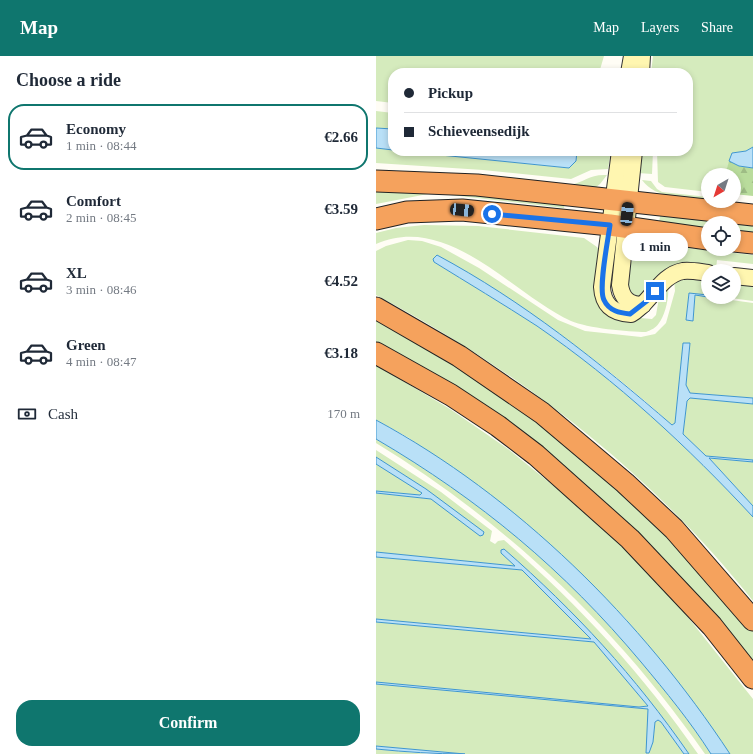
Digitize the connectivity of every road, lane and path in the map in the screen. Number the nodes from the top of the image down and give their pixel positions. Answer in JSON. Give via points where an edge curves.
{"nodes":[{"id":1,"x":632,"y":56,"type":"edge"},
{"id":2,"x":642,"y":56,"type":"edge"},
{"id":3,"x":630,"y":68,"type":"edge"},
{"id":4,"x":641,"y":68,"type":"edge"},
{"id":5,"x":620,"y":156,"type":"edge"},
{"id":6,"x":633,"y":156,"type":"edge"},
{"id":7,"x":376,"y":181,"type":"edge"},
{"id":8,"x":621,"y":200,"type":"junction"},
{"id":9,"x":753,"y":215,"type":"edge"},
{"id":10,"x":376,"y":219,"type":"edge"},
{"id":11,"x":618,"y":226,"type":"junction"},
{"id":12,"x":701,"y":237,"type":"edge"},
{"id":13,"x":741,"y":242,"type":"edge"},
{"id":14,"x":753,"y":243,"type":"edge"},
{"id":15,"x":701,"y":272,"type":"edge"},
{"id":16,"x":741,"y":277,"type":"edge"},
{"id":17,"x":753,"y":278,"type":"edge"},
{"id":18,"x":376,"y":308,"type":"edge"},
{"id":19,"x":376,"y":352,"type":"edge"},
{"id":20,"x":753,"y":620,"type":"edge"},
{"id":21,"x":753,"y":678,"type":"edge"}],
"edges":[{"from":1,"to":3,"type":"street"},
{"from":2,"to":4,"type":"street"},
{"from":5,"to":8,"type":"street"},
{"from":6,"to":8,"type":"street"},
{"from":7,"to":8,"type":"highway","via":[[477,185]]},
{"from":8,"to":9,"type":"highway"},
{"from":8,"to":11,"type":"street"},
{"from":10,"to":11,"type":"highway","via":[[407,212],[448,210]]},
{"from":11,"to":12,"type":"highway"},
{"from":11,"to":15,"type":"street","via":[[602,288],[604,299],[612,309],[630,314],[643,305],[670,276],[684,271]]},
{"from":13,"to":14,"type":"highway"},
{"from":16,"to":17,"type":"street"},
{"from":18,"to":20,"type":"highway","via":[[459,356],[542,414],[625,482],[674,529]]},
{"from":19,"to":21,"type":"highway","via":[[451,395],[536,455],[630,539],[712,626]]}]}
